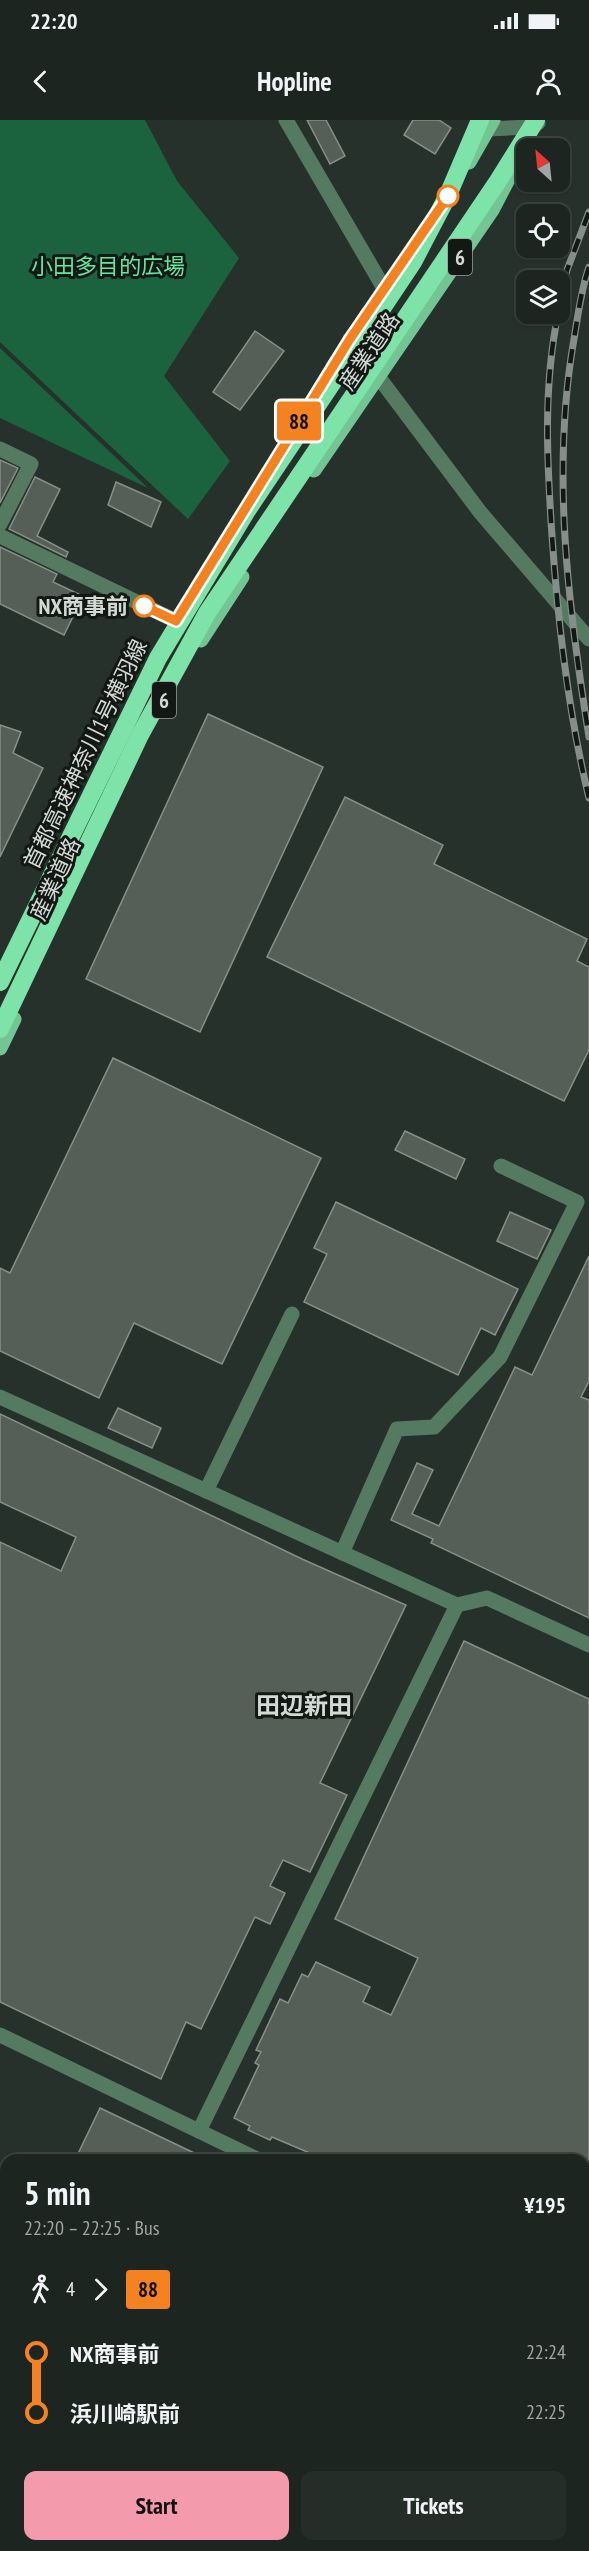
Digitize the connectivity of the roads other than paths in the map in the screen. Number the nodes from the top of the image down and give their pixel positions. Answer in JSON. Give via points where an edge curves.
{"nodes":[{"id":1,"x":286,"y":120,"type":"edge"},
{"id":2,"x":544,"y":120,"type":"edge"},
{"id":3,"x":532,"y":122,"type":"edge"},
{"id":4,"x":487,"y":123,"type":"edge"},
{"id":5,"x":385,"y":290,"type":"junction"},
{"id":6,"x":350,"y":339,"type":"junction"},
{"id":7,"x":377,"y":379,"type":"junction"},
{"id":8,"x":0,"y":449,"type":"edge"},
{"id":9,"x":0,"y":524,"type":"edge"},
{"id":10,"x":0,"y":536,"type":"edge"},
{"id":11,"x":176,"y":621,"type":"junction"},
{"id":12,"x":589,"y":639,"type":"edge"},
{"id":13,"x":0,"y":964,"type":"edge"},
{"id":14,"x":0,"y":980,"type":"edge"},
{"id":15,"x":25,"y":995,"type":"junction"},
{"id":16,"x":0,"y":1029,"type":"edge"},
{"id":17,"x":0,"y":1048,"type":"edge"},
{"id":18,"x":501,"y":1166,"type":"dead end"},
{"id":19,"x":583,"y":1202,"type":"edge"},
{"id":20,"x":292,"y":1314,"type":"dead end"},
{"id":21,"x":0,"y":1397,"type":"edge"},
{"id":22,"x":206,"y":1491,"type":"junction"},
{"id":23,"x":342,"y":1553,"type":"junction"},
{"id":24,"x":457,"y":1605,"type":"junction"},
{"id":25,"x":589,"y":1645,"type":"edge"},
{"id":26,"x":0,"y":2034,"type":"edge"},
{"id":27,"x":199,"y":2131,"type":"junction"},
{"id":28,"x":247,"y":2154,"type":"edge"}],
"edges":[{"from":1,"to":5,"type":"street"},
{"from":2,"to":3,"type":"street"},
{"from":3,"to":4,"type":"street"},
{"from":3,"to":7,"type":"main road","name":"産業道路","number":"6","via":[[513,173],[492,210]]},
{"from":3,"to":16,"type":"highway","name":"首都高速神奈川1号横羽線","bridge":true,"via":[[498,181],[207,613],[140,735]]},
{"from":4,"to":5,"type":"main road","name":"産業道路","number":"6","via":[[464,172]]},
{"from":4,"to":14,"type":"highway","name":"首都高速神奈川1号横羽線","bridge":true,"via":[[413,262],[246,512],[158,658]]},
{"from":5,"to":6,"type":"main road","name":"産業道路","number":"6"},
{"from":6,"to":7,"type":"street"},
{"from":6,"to":11,"type":"main road","name":"産業道路","number":"6"},
{"from":7,"to":12,"type":"street","via":[[480,512]]},
{"from":7,"to":15,"type":"main road","name":"産業道路","number":"6","via":[[278,521],[169,689]]},
{"from":8,"to":9,"type":"street","via":[[31,464]]},
{"from":10,"to":11,"type":"street"},
{"from":11,"to":13,"type":"main road","name":"産業道路","number":"6","via":[[136,687],[56,857]]},
{"from":14,"to":15,"type":"street"},
{"from":15,"to":17,"type":"main road","name":"産業道路","number":"6"},
{"from":18,"to":19,"type":"street"},
{"from":19,"to":23,"type":"street","via":[[500,1357],[434,1427],[397,1429]]},
{"from":20,"to":22,"type":"street"},
{"from":21,"to":22,"type":"street"},
{"from":22,"to":23,"type":"street"},
{"from":23,"to":24,"type":"street"},
{"from":24,"to":25,"type":"street","via":[[487,1598]]},
{"from":24,"to":27,"type":"street"},
{"from":26,"to":27,"type":"street"},
{"from":27,"to":28,"type":"street"}]}
